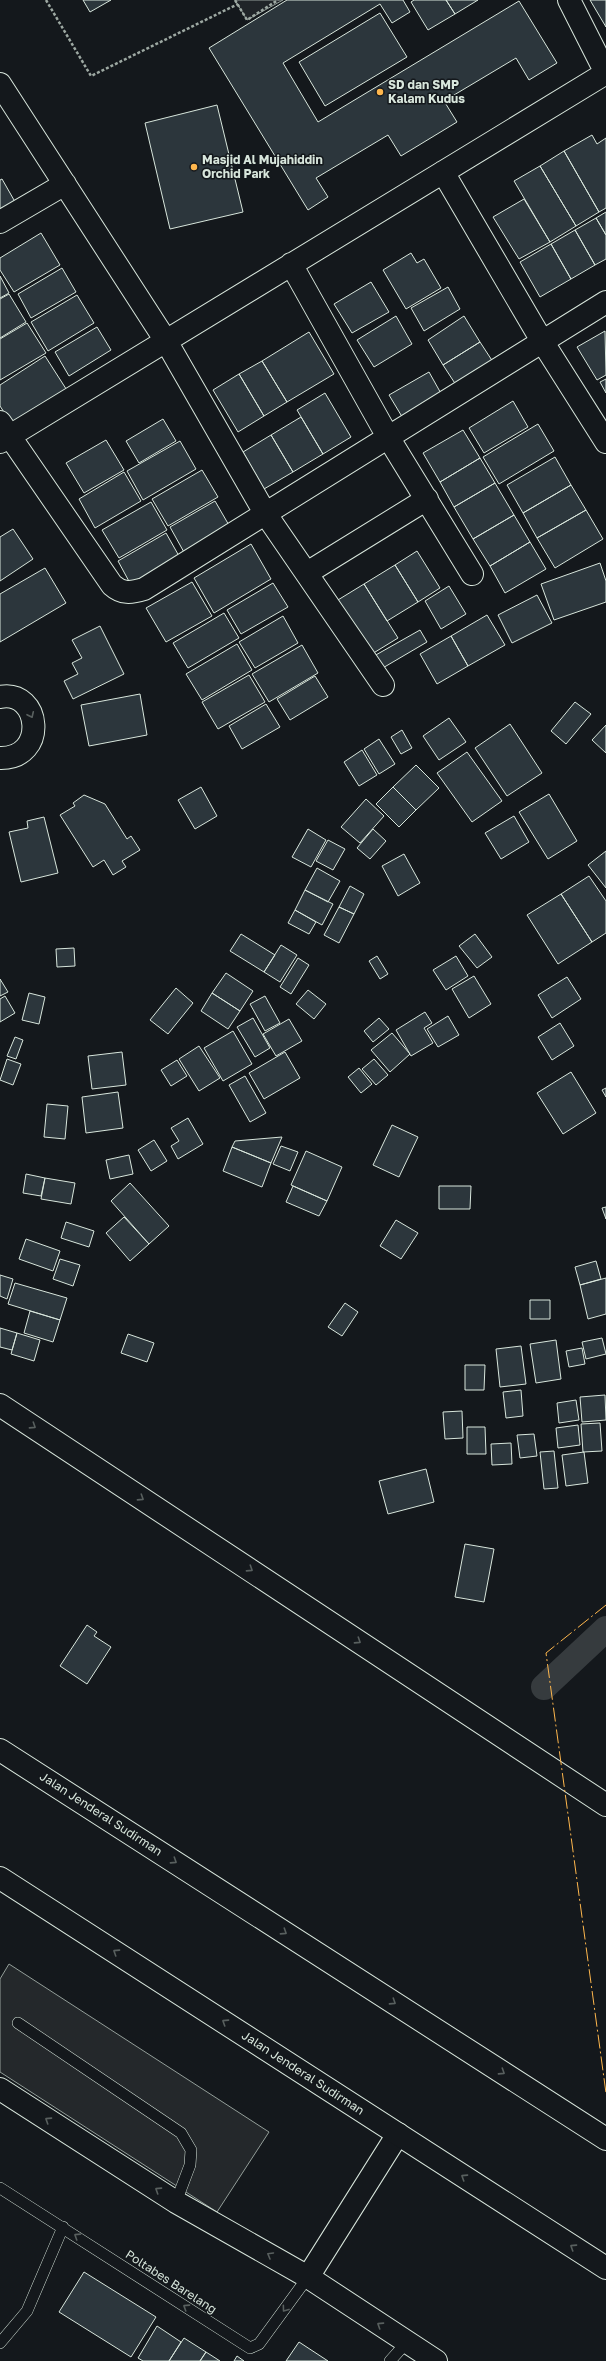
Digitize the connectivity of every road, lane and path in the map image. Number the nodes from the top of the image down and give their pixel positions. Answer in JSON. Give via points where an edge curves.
{"nodes":[{"id":1,"x":46,"y":0,"type":"edge"},
{"id":2,"x":235,"y":0,"type":"edge"},
{"id":3,"x":278,"y":0,"type":"edge"},
{"id":4,"x":569,"y":0,"type":"edge"},
{"id":5,"x":238,"y":4,"type":"junction"},
{"id":6,"x":606,"y":73,"type":"edge"},
{"id":7,"x":0,"y":84,"type":"edge"},
{"id":8,"x":443,"y":172,"type":"junction"},
{"id":9,"x":64,"y":184,"type":"junction"},
{"id":10,"x":0,"y":222,"type":"edge"},
{"id":11,"x":291,"y":264,"type":"junction"},
{"id":12,"x":606,"y":302,"type":"edge"},
{"id":13,"x":166,"y":341,"type":"junction"},
{"id":14,"x":542,"y":341,"type":"junction"},
{"id":15,"x":3,"y":433,"type":"edge"},
{"id":16,"x":388,"y":437,"type":"junction"},
{"id":17,"x":606,"y":442,"type":"edge"},
{"id":18,"x":427,"y":499,"type":"junction"},
{"id":19,"x":265,"y":513,"type":"junction"},
{"id":20,"x":307,"y":573,"type":"junction"},
{"id":21,"x":472,"y":574,"type":"dead end"},
{"id":22,"x":382,"y":685,"type":"dead end"},
{"id":23,"x":0,"y":697,"type":"edge"},
{"id":24,"x":0,"y":758,"type":"edge"},
{"id":25,"x":0,"y":1405,"type":"edge"},
{"id":26,"x":0,"y":1750,"type":"edge"},
{"id":27,"x":606,"y":1805,"type":"edge"},
{"id":28,"x":0,"y":1878,"type":"edge"},
{"id":29,"x":18,"y":2023,"type":"dead end"},
{"id":30,"x":0,"y":2089,"type":"edge"},
{"id":31,"x":398,"y":2134,"type":"junction"},
{"id":32,"x":606,"y":2138,"type":"edge"},
{"id":33,"x":0,"y":2188,"type":"edge"},
{"id":34,"x":176,"y":2202,"type":"junction"},
{"id":35,"x":63,"y":2227,"type":"junction"},
{"id":36,"x":606,"y":2268,"type":"edge"},
{"id":37,"x":308,"y":2277,"type":"junction"},
{"id":38,"x":406,"y":2342,"type":"junction"},
{"id":39,"x":0,"y":2343,"type":"edge"},
{"id":40,"x":390,"y":2361,"type":"edge"},
{"id":41,"x":436,"y":2361,"type":"edge"}],
"edges":[{"from":1,"to":5,"type":"path","via":[[91,76]]},
{"from":2,"to":5,"type":"path"},
{"from":3,"to":5,"type":"path","via":[[248,20]]},
{"from":4,"to":6,"type":"main road"},
{"from":6,"to":8,"type":"main road"},
{"from":7,"to":9,"type":"main road"},
{"from":8,"to":11,"type":"main road"},
{"from":8,"to":14,"type":"main road"},
{"from":9,"to":10,"type":"main road"},
{"from":9,"to":13,"type":"main road"},
{"from":11,"to":13,"type":"main road"},
{"from":11,"to":16,"type":"main road"},
{"from":12,"to":14,"type":"main road"},
{"from":13,"to":15,"type":"main road"},
{"from":13,"to":19,"type":"main road"},
{"from":14,"to":16,"type":"main road"},
{"from":14,"to":17,"type":"main road"},
{"from":15,"to":19,"type":"main road","via":[[118,590],[126,592],[144,589]]},
{"from":16,"to":18,"type":"main road"},
{"from":16,"to":19,"type":"main road"},
{"from":18,"to":20,"type":"main road"},
{"from":18,"to":21,"type":"main road"},
{"from":19,"to":20,"type":"main road"},
{"from":20,"to":22,"type":"main road"},
{"from":23,"to":24,"type":"main road","one_way":true,"via":[[15,698],[24,704],[31,712],[34,727],[31,742],[24,750],[17,755]]},
{"from":25,"to":27,"type":"main road","one_way":true},
{"from":26,"to":32,"type":"main road","name":"Jalan Jenderal Sudirman","one_way":true},
{"from":31,"to":28,"type":"main road","name":"Jalan Jenderal Sudirman","one_way":true},
{"from":29,"to":34,"type":"lane","via":[[181,2133],[191,2150],[190,2165]]},
{"from":34,"to":30,"type":"main road","one_way":true},
{"from":36,"to":31,"type":"main road","name":"Jalan Jenderal Sudirman","one_way":true},
{"from":31,"to":37,"type":"main road"},
{"from":33,"to":35,"type":"lane","name":"Poltabes Barelang"},
{"from":37,"to":34,"type":"main road","one_way":true},
{"from":37,"to":35,"type":"lane","name":"Poltabes Barelang","one_way":true,"via":[[259,2344],[250,2348]]},
{"from":35,"to":39,"type":"lane","via":[[26,2311]]},
{"from":38,"to":37,"type":"main road","one_way":true},
{"from":38,"to":40,"type":"lane"},
{"from":38,"to":41,"type":"main road"}]}
